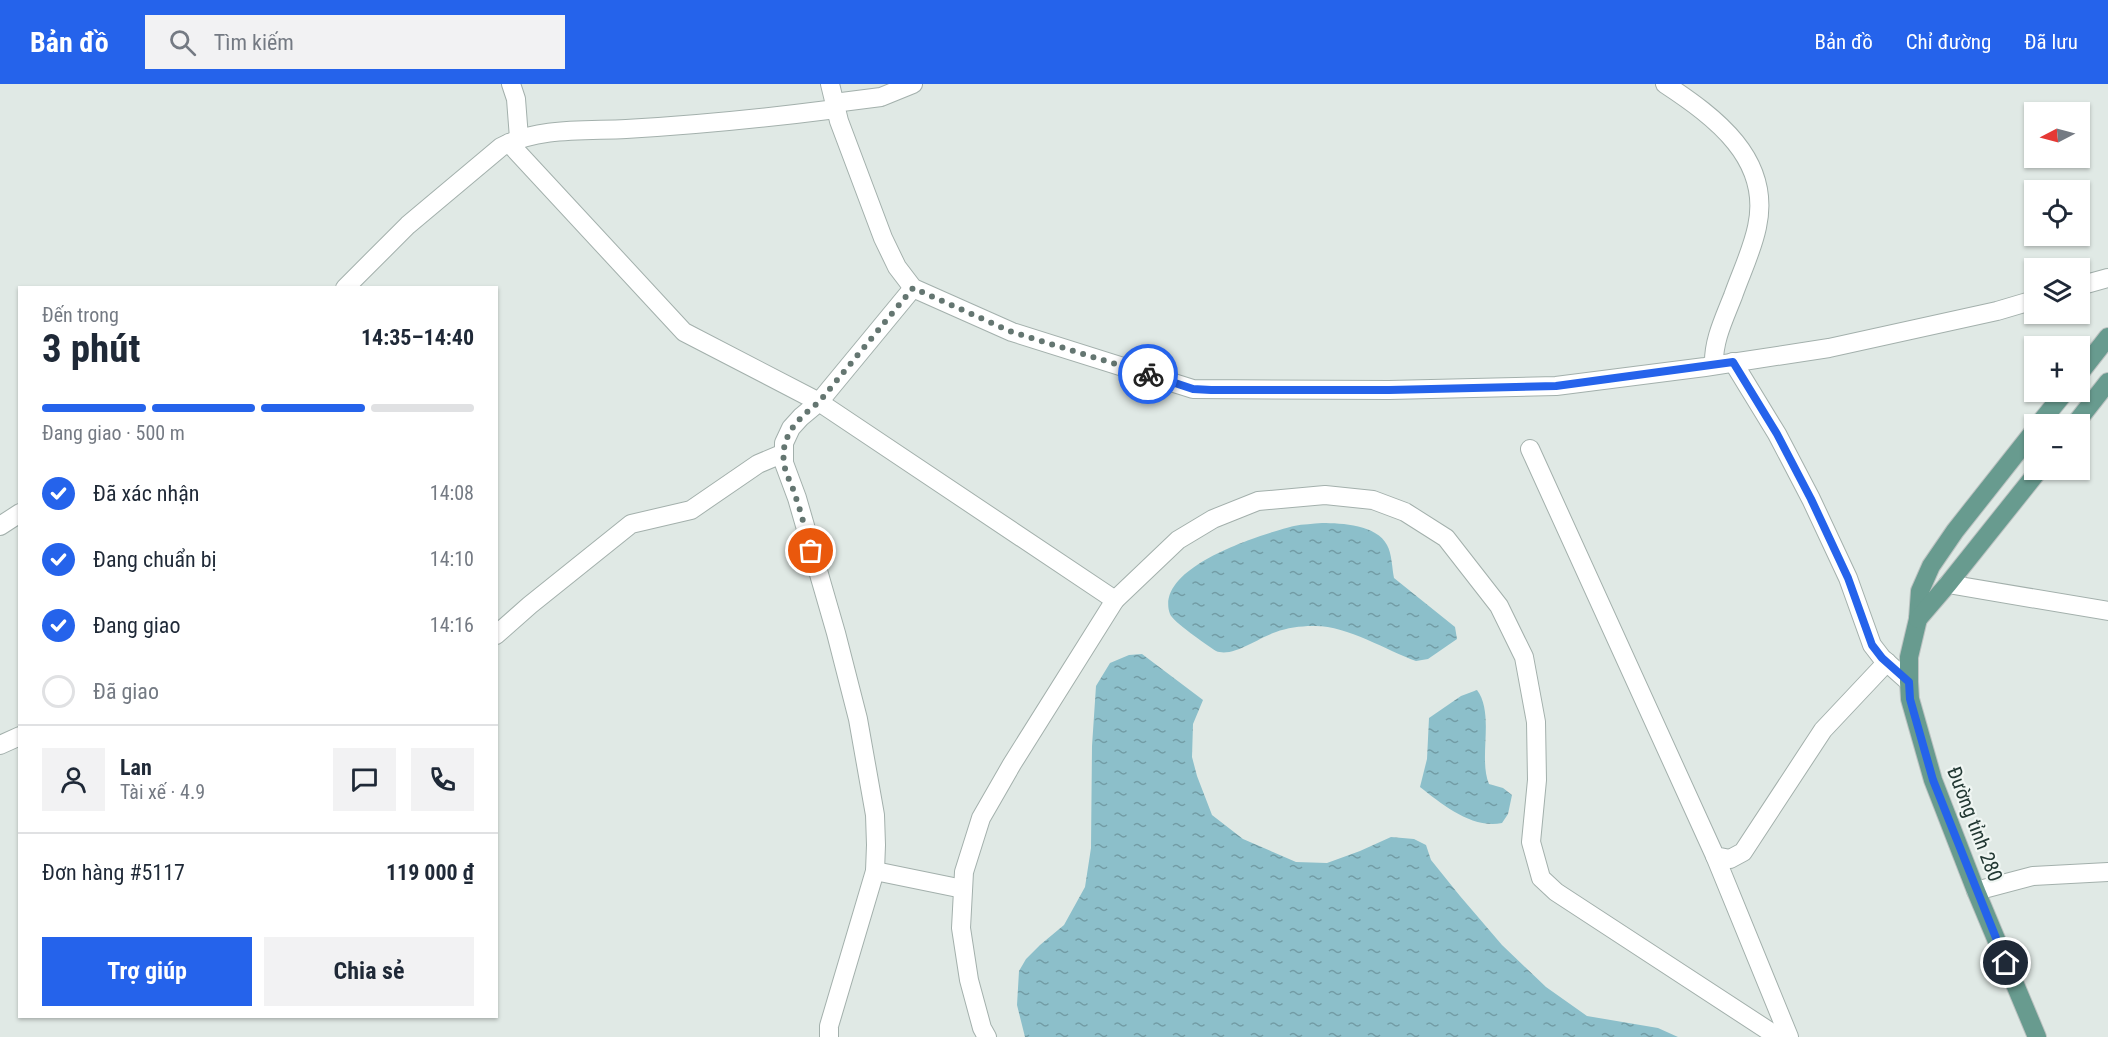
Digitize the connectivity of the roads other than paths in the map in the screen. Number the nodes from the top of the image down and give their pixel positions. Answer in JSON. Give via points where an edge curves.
{"nodes":[{"id":1,"x":511,"y":84,"type":"edge"},
{"id":2,"x":830,"y":84,"type":"edge"},
{"id":3,"x":913,"y":84,"type":"edge"},
{"id":4,"x":1665,"y":84,"type":"edge"},
{"id":5,"x":835,"y":106,"type":"junction"},
{"id":6,"x":514,"y":140,"type":"junction"},
{"id":7,"x":2108,"y":278,"type":"edge"},
{"id":8,"x":2090,"y":283,"type":"edge"},
{"id":9,"x":347,"y":286,"type":"edge"},
{"id":10,"x":913,"y":288,"type":"junction"},
{"id":11,"x":2024,"y":303,"type":"edge"},
{"id":12,"x":2108,"y":337,"type":"edge"},
{"id":13,"x":2090,"y":360,"type":"edge"},
{"id":14,"x":1733,"y":362,"type":"junction"},
{"id":15,"x":1714,"y":366,"type":"junction"},
{"id":16,"x":2108,"y":382,"type":"edge"},
{"id":17,"x":819,"y":402,"type":"junction"},
{"id":18,"x":2057,"y":402,"type":"edge"},
{"id":19,"x":2047,"y":414,"type":"edge"},
{"id":20,"x":2083,"y":414,"type":"edge"},
{"id":21,"x":2024,"y":444,"type":"edge"},
{"id":22,"x":1530,"y":449,"type":"dead end"},
{"id":23,"x":784,"y":453,"type":"junction"},
{"id":24,"x":2031,"y":480,"type":"edge"},
{"id":25,"x":18,"y":514,"type":"edge"},
{"id":26,"x":0,"y":526,"type":"edge"},
{"id":27,"x":1948,"y":584,"type":"junction"},
{"id":28,"x":1115,"y":600,"type":"junction"},
{"id":29,"x":2108,"y":611,"type":"edge"},
{"id":30,"x":1918,"y":619,"type":"junction"},
{"id":31,"x":498,"y":633,"type":"edge"},
{"id":32,"x":1887,"y":662,"type":"junction"},
{"id":33,"x":1909,"y":682,"type":"junction"},
{"id":34,"x":18,"y":737,"type":"edge"},
{"id":35,"x":0,"y":745,"type":"edge"},
{"id":36,"x":1715,"y":856,"type":"junction"},
{"id":37,"x":874,"y":871,"type":"junction"},
{"id":38,"x":2108,"y":872,"type":"edge"},
{"id":39,"x":963,"y":889,"type":"junction"},
{"id":40,"x":1976,"y":891,"type":"junction"},
{"id":41,"x":829,"y":1037,"type":"edge"},
{"id":42,"x":987,"y":1037,"type":"edge"},
{"id":43,"x":1778,"y":1037,"type":"edge"},
{"id":44,"x":1789,"y":1037,"type":"edge"},
{"id":45,"x":2037,"y":1037,"type":"edge"}],
"edges":[{"from":1,"to":6,"type":"street","via":[[516,99]]},
{"from":2,"to":5,"type":"street"},
{"from":3,"to":5,"type":"street","via":[[881,97]]},
{"from":4,"to":15,"type":"street","via":[[1702,108],[1728,134],[1751,165],[1758,185],[1758,226],[1715,343]]},
{"from":5,"to":6,"type":"street","via":[[744,121],[568,131]]},
{"from":5,"to":10,"type":"street","via":[[883,238]]},
{"from":6,"to":9,"type":"street","via":[[408,225]]},
{"from":6,"to":17,"type":"street","via":[[684,332]]},
{"from":7,"to":8,"type":"street"},
{"from":10,"to":15,"type":"street","via":[[1012,332],[1193,389],[1556,386]]},
{"from":10,"to":17,"type":"street"},
{"from":11,"to":14,"type":"street","via":[[1829,348]]},
{"from":12,"to":13,"type":"main road"},
{"from":14,"to":15,"type":"street"},
{"from":14,"to":32,"type":"street","via":[[1811,499],[1848,578],[1872,645]]},
{"from":16,"to":20,"type":"main road"},
{"from":17,"to":23,"type":"street","via":[[791,428]]},
{"from":17,"to":28,"type":"street"},
{"from":18,"to":19,"type":"main road"},
{"from":21,"to":30,"type":"main road","name":"Đường tỉnh 280","via":[[1931,566],[1920,591]]},
{"from":22,"to":36,"type":"street"},
{"from":23,"to":31,"type":"street","via":[[758,464],[691,510],[631,524]]},
{"from":23,"to":37,"type":"street","via":[[865,749],[875,815]]},
{"from":24,"to":27,"type":"main road"},
{"from":25,"to":26,"type":"street"},
{"from":27,"to":29,"type":"street"},
{"from":27,"to":30,"type":"main road"},
{"from":28,"to":39,"type":"street","via":[[981,818],[964,872]]},
{"from":28,"to":43,"type":"street","via":[[1178,540],[1213,519],[1258,501],[1325,495],[1373,500],[1405,512],[1446,538],[1499,606],[1524,657],[1536,722],[1537,780],[1531,842],[1541,878],[1556,892]]},
{"from":30,"to":33,"type":"main road","name":"Đường tỉnh 280","via":[[1909,657]]},
{"from":32,"to":33,"type":"street"},
{"from":32,"to":36,"type":"street","via":[[1823,730],[1743,852],[1730,858]]},
{"from":33,"to":40,"type":"main road","name":"Đường tỉnh 280","via":[[1910,699],[1933,780]]},
{"from":34,"to":35,"type":"street"},
{"from":36,"to":44,"type":"street"},
{"from":37,"to":39,"type":"street"},
{"from":37,"to":41,"type":"street","via":[[831,1016]]},
{"from":38,"to":40,"type":"street","via":[[2033,876]]},
{"from":39,"to":42,"type":"street","via":[[961,928],[969,980]]},
{"from":40,"to":45,"type":"main road","name":"Đường tỉnh 280"}]}
